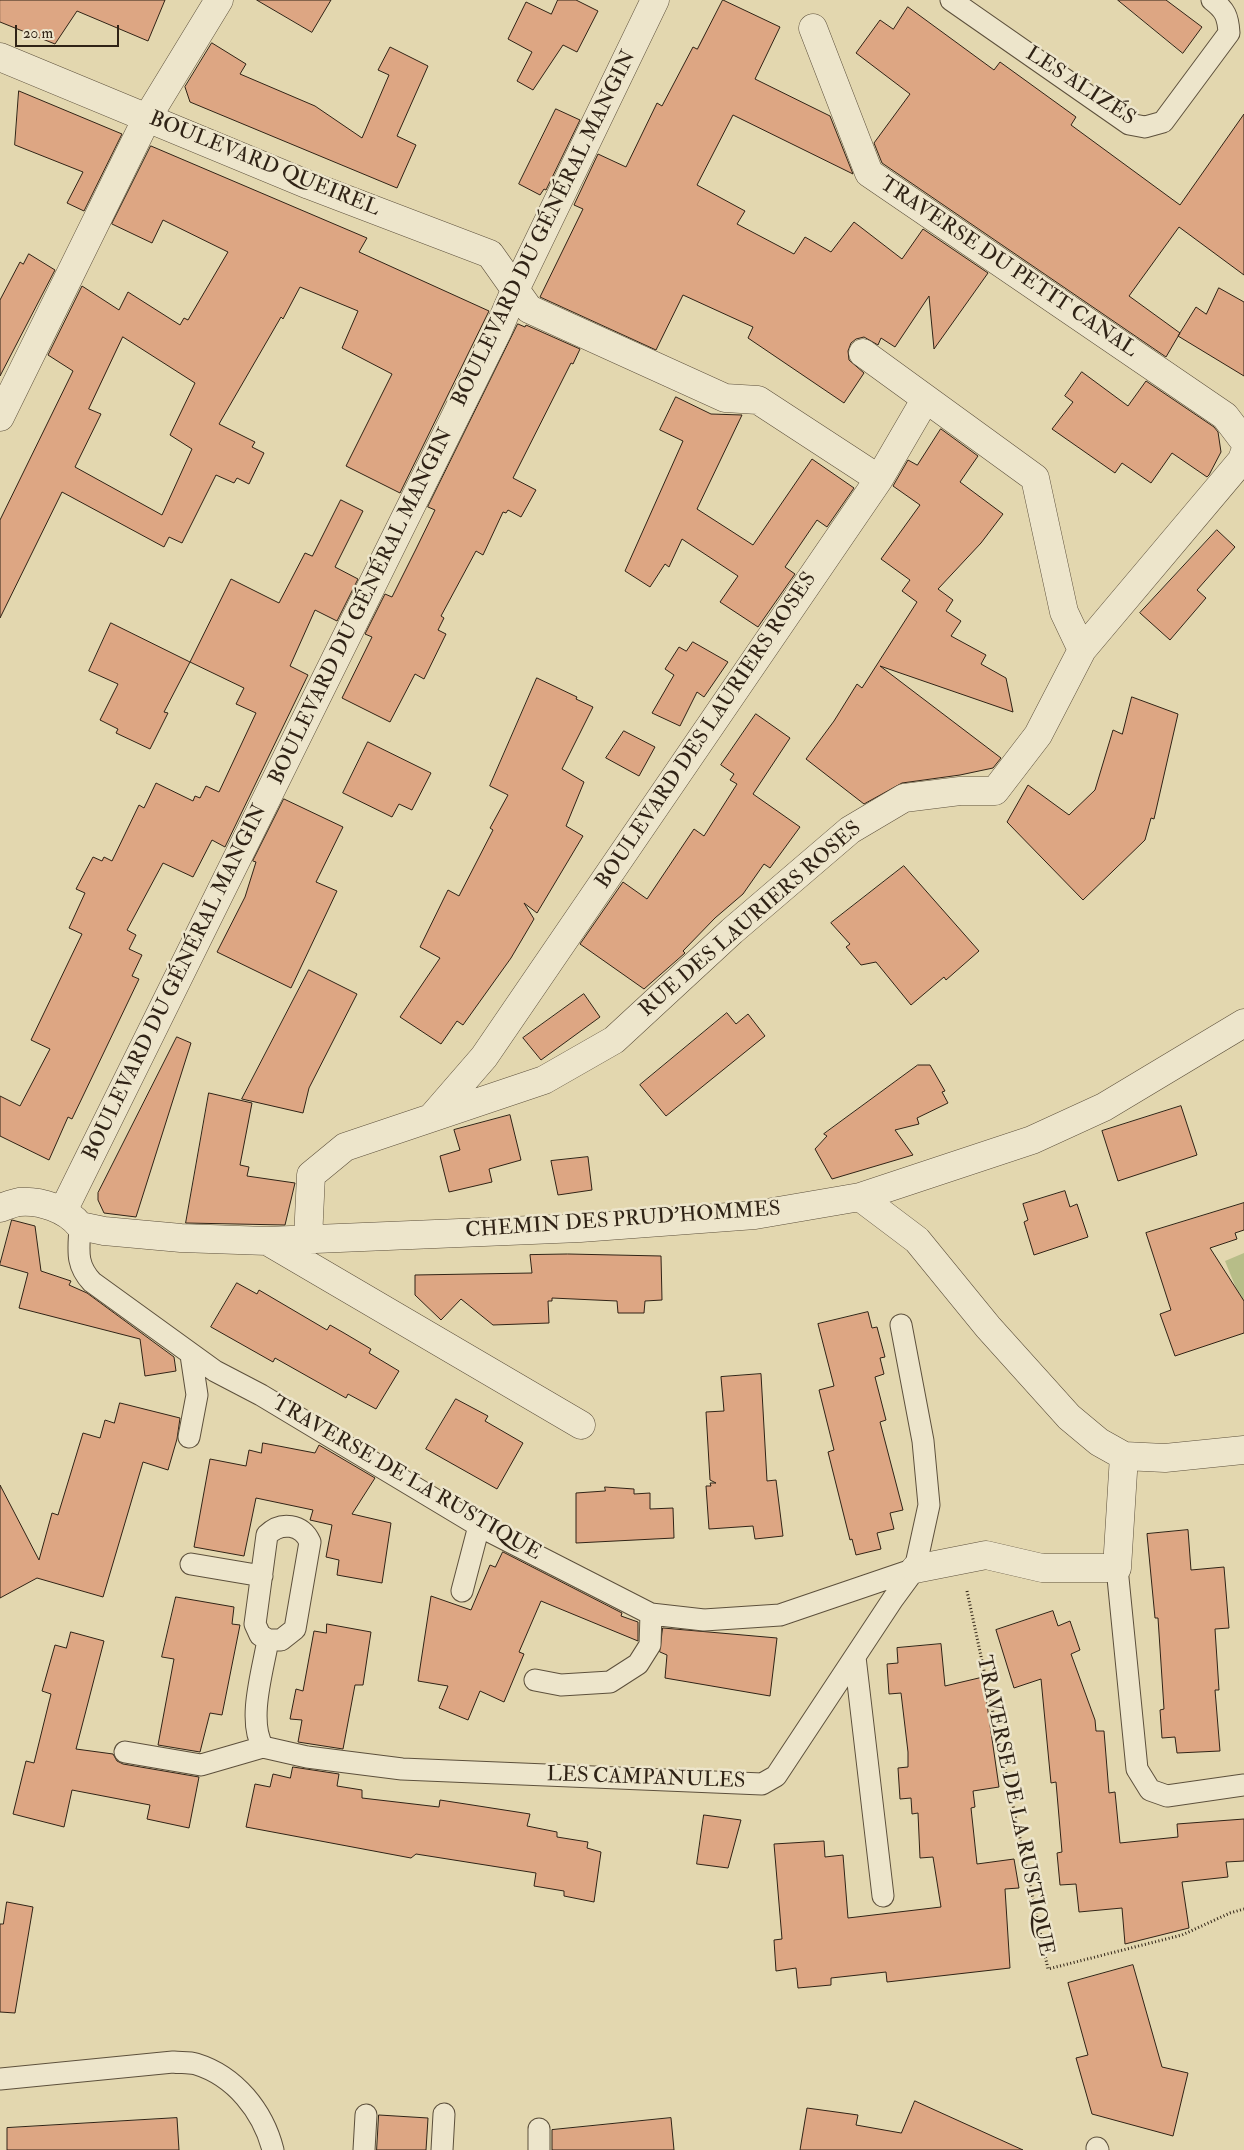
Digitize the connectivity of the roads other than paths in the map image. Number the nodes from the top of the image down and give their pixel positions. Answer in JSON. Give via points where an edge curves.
{"nodes":[{"id":1,"x":219,"y":0,"type":"edge"},
{"id":2,"x":655,"y":0,"type":"edge"},
{"id":3,"x":951,"y":0,"type":"edge"},
{"id":4,"x":1212,"y":0,"type":"edge"},
{"id":5,"x":813,"y":28,"type":"dead end"},
{"id":6,"x":0,"y":57,"type":"edge"},
{"id":7,"x":147,"y":118,"type":"junction"},
{"id":8,"x":516,"y":288,"type":"junction"},
{"id":9,"x":863,"y":353,"type":"dead end"},
{"id":10,"x":926,"y":400,"type":"junction"},
{"id":11,"x":0,"y":417,"type":"edge"},
{"id":12,"x":1243,"y":452,"type":"edge"},
{"id":13,"x":879,"y":479,"type":"junction"},
{"id":14,"x":1082,"y":650,"type":"junction"},
{"id":15,"x":1244,"y":1024,"type":"edge"},
{"id":16,"x":431,"y":1118,"type":"junction"},
{"id":17,"x":860,"y":1197,"type":"junction"},
{"id":18,"x":0,"y":1208,"type":"edge"},
{"id":19,"x":72,"y":1218,"type":"junction"},
{"id":20,"x":308,"y":1239,"type":"junction"},
{"id":21,"x":267,"y":1241,"type":"junction"},
{"id":22,"x":901,"y":1325,"type":"dead end"},
{"id":23,"x":191,"y":1355,"type":"junction"},
{"id":24,"x":581,"y":1425,"type":"dead end"},
{"id":25,"x":188,"y":1437,"type":"dead end"},
{"id":26,"x":1244,"y":1450,"type":"edge"},
{"id":27,"x":1124,"y":1456,"type":"junction"},
{"id":28,"x":479,"y":1526,"type":"junction"},
{"id":29,"x":191,"y":1564,"type":"dead end"},
{"id":30,"x":1117,"y":1568,"type":"junction"},
{"id":31,"x":915,"y":1569,"type":"junction"},
{"id":32,"x":262,"y":1576,"type":"junction"},
{"id":33,"x":462,"y":1591,"type":"dead end"},
{"id":34,"x":651,"y":1614,"type":"junction"},
{"id":35,"x":268,"y":1640,"type":"junction"},
{"id":36,"x":855,"y":1656,"type":"junction"},
{"id":37,"x":535,"y":1680,"type":"dead end"},
{"id":38,"x":263,"y":1747,"type":"junction"},
{"id":39,"x":125,"y":1752,"type":"dead end"},
{"id":40,"x":1244,"y":1786,"type":"edge"},
{"id":41,"x":883,"y":1896,"type":"dead end"},
{"id":42,"x":0,"y":2079,"type":"edge"},
{"id":43,"x":444,"y":2114,"type":"dead end"},
{"id":44,"x":366,"y":2115,"type":"dead end"},
{"id":45,"x":539,"y":2129,"type":"dead end"},
{"id":46,"x":274,"y":2150,"type":"edge"},
{"id":47,"x":364,"y":2150,"type":"edge"},
{"id":48,"x":442,"y":2150,"type":"edge"},
{"id":49,"x":539,"y":2150,"type":"edge"}],
"edges":[{"from":1,"to":7,"type":"street"},
{"from":2,"to":8,"type":"street","name":"BOULEVARD DU GÉNÉRAL MANGIN"},
{"from":3,"to":4,"type":"lane","name":"LES ALIZÉS","via":[[1129,124],[1145,127],[1163,122],[1229,33],[1223,8]]},
{"from":5,"to":12,"type":"street","name":"TRAVERSE DU PETIT CANAL","via":[[869,173],[1224,416]]},
{"from":6,"to":7,"type":"street","name":"BOULEVARD QUEIREL"},
{"from":7,"to":8,"type":"street","name":"BOULEVARD QUEIREL","via":[[309,185],[490,254]]},
{"from":7,"to":11,"type":"street"},
{"from":8,"to":13,"type":"street","name":"BOULEVARD QUEIREL","via":[[529,310],[541,316],[725,398],[758,400]]},
{"from":8,"to":19,"type":"street","name":"BOULEVARD DU GÉNÉRAL MANGIN"},
{"from":9,"to":10,"type":"street"},
{"from":10,"to":13,"type":"street","name":"BOULEVARD DES LAURIERS ROSES"},
{"from":10,"to":14,"type":"street","via":[[1035,478],[1064,612]]},
{"from":12,"to":14,"type":"street","name":"RUE DES LAURIERS ROSES"},
{"from":13,"to":16,"type":"street","name":"BOULEVARD DES LAURIERS ROSES","via":[[484,1057]]},
{"from":14,"to":16,"type":"street","name":"RUE DES LAURIERS ROSES","via":[[1038,735],[996,791],[960,790],[904,798],[850,830],[732,931],[614,1040],[544,1080]]},
{"from":15,"to":17,"type":"street","name":"CHEMIN DES PRUD'HOMMES","via":[[1104,1107],[1041,1136]]},
{"from":16,"to":20,"type":"street","name":"RUE DES LAURIERS ROSES","via":[[345,1147],[311,1175]]},
{"from":17,"to":20,"type":"street","name":"CHEMIN DES PRUD'HOMMES","via":[[755,1215],[580,1228]]},
{"from":17,"to":27,"type":"street","via":[[917,1240],[988,1327],[1069,1417],[1099,1442]]},
{"from":18,"to":19,"type":"street","name":"CHEMIN DES PRUD'HOMMES","via":[[20,1202],[40,1204]]},
{"from":19,"to":21,"type":"street","name":"CHEMIN DES PRUD'HOMMES","via":[[104,1231]]},
{"from":19,"to":23,"type":"lane","name":"TRAVERSE DE LA RUSTIQUE","via":[[82,1271],[92,1282]]},
{"from":20,"to":21,"type":"street","name":"CHEMIN DES PRUD'HOMMES"},
{"from":21,"to":24,"type":"street"},
{"from":22,"to":31,"type":"lane","via":[[924,1441],[929,1505]]},
{"from":23,"to":25,"type":"lane","via":[[197,1395]]},
{"from":23,"to":28,"type":"lane","name":"TRAVERSE DE LA RUSTIQUE"},
{"from":26,"to":27,"type":"street","via":[[1165,1458]]},
{"from":27,"to":30,"type":"street"},
{"from":28,"to":33,"type":"lane"},
{"from":28,"to":34,"type":"lane","name":"TRAVERSE DE LA RUSTIQUE"},
{"from":29,"to":32,"type":"lane"},
{"from":30,"to":31,"type":"street","via":[[1042,1568],[986,1555]]},
{"from":30,"to":40,"type":"lane","via":[[1137,1769],[1150,1790],[1167,1796]]},
{"from":31,"to":34,"type":"lane","name":"TRAVERSE DE LA RUSTIQUE","via":[[780,1615],[704,1620]]},
{"from":31,"to":36,"type":"lane","name":"LES CAMPANULES"},
{"from":32,"to":35,"type":"lane","via":[[255,1624],[260,1635]]},
{"from":32,"to":35,"type":"lane","via":[[267,1535],[274,1528],[299,1528],[307,1535],[310,1542],[295,1629],[281,1640]]},
{"from":34,"to":37,"type":"lane","via":[[650,1645],[638,1664],[610,1682],[561,1685]]},
{"from":35,"to":38,"type":"lane","via":[[256,1710],[258,1738]]},
{"from":36,"to":38,"type":"lane","name":"LES CAMPANULES","via":[[776,1776],[762,1784],[402,1769],[307,1757]]},
{"from":36,"to":41,"type":"lane"},
{"from":38,"to":39,"type":"lane","via":[[201,1765]]},
{"from":42,"to":46,"type":"lane","via":[[173,2062],[195,2064],[226,2078],[254,2106],[270,2135]]},
{"from":43,"to":48,"type":"lane"},
{"from":44,"to":47,"type":"lane"},
{"from":45,"to":49,"type":"lane"}]}
